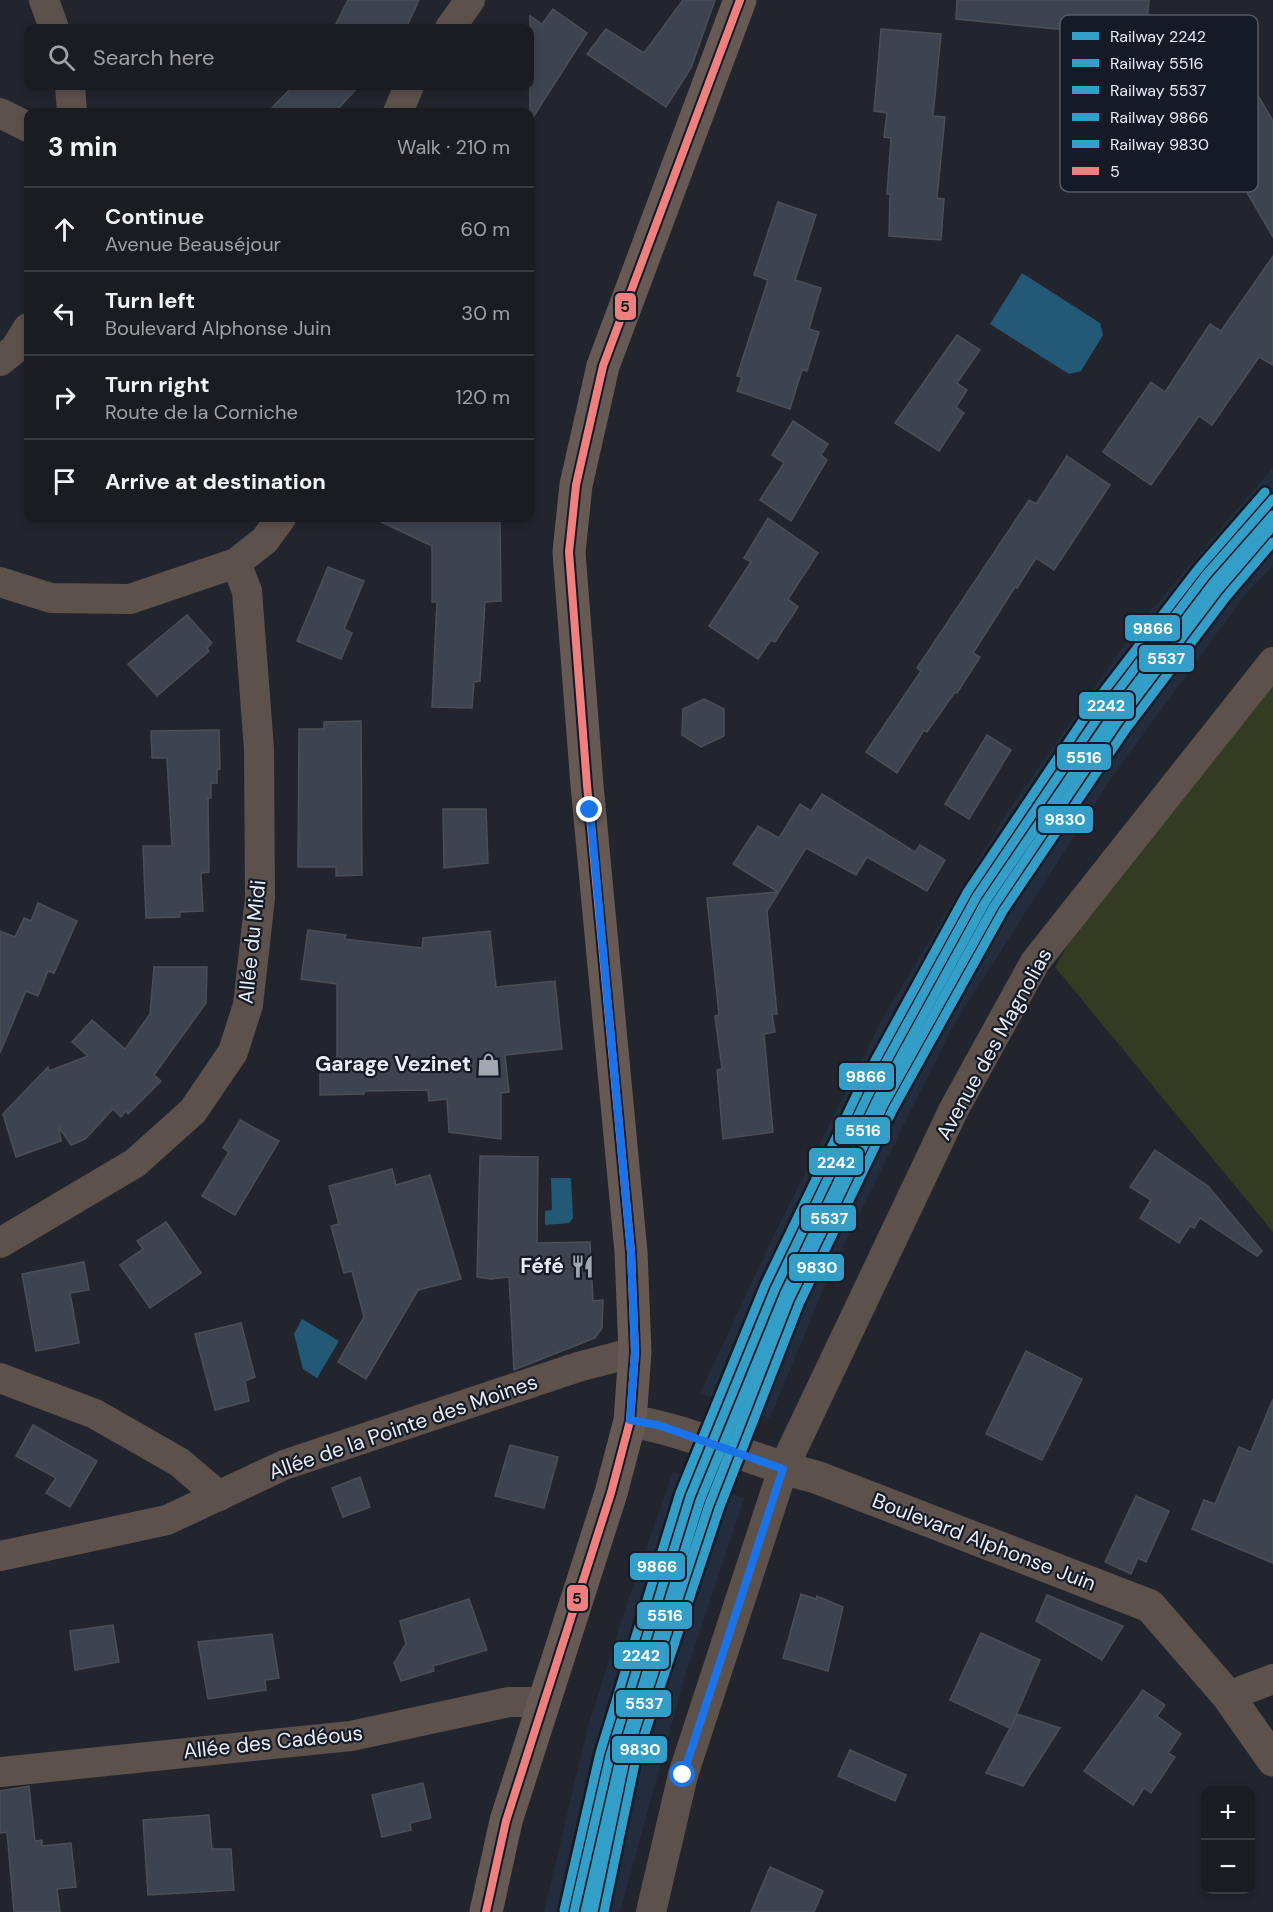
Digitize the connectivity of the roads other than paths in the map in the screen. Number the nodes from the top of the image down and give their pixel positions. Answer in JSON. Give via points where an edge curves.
{"nodes":[{"id":1,"x":44,"y":0,"type":"edge"},
{"id":2,"x":470,"y":0,"type":"edge"},
{"id":3,"x":740,"y":0,"type":"edge"},
{"id":4,"x":53,"y":24,"type":"edge"},
{"id":5,"x":453,"y":24,"type":"edge"},
{"id":6,"x":70,"y":90,"type":"edge"},
{"id":7,"x":407,"y":90,"type":"edge"},
{"id":8,"x":72,"y":108,"type":"edge"},
{"id":9,"x":400,"y":108,"type":"edge"},
{"id":10,"x":0,"y":113,"type":"edge"},
{"id":11,"x":24,"y":125,"type":"edge"},
{"id":12,"x":24,"y":334,"type":"edge"},
{"id":13,"x":0,"y":360,"type":"edge"},
{"id":14,"x":278,"y":522,"type":"edge"},
{"id":15,"x":236,"y":563,"type":"junction"},
{"id":16,"x":0,"y":582,"type":"edge"},
{"id":17,"x":1273,"y":662,"type":"edge"},
{"id":18,"x":0,"y":1243,"type":"edge"},
{"id":19,"x":635,"y":1352,"type":"junction"},
{"id":20,"x":0,"y":1378,"type":"edge"},
{"id":21,"x":630,"y":1420,"type":"junction"},
{"id":22,"x":773,"y":1466,"type":"junction"},
{"id":23,"x":219,"y":1496,"type":"junction"},
{"id":24,"x":0,"y":1556,"type":"edge"},
{"id":25,"x":1273,"y":1679,"type":"edge"},
{"id":26,"x":1228,"y":1696,"type":"junction"},
{"id":27,"x":544,"y":1702,"type":"junction"},
{"id":28,"x":1273,"y":1760,"type":"edge"},
{"id":29,"x":0,"y":1772,"type":"edge"},
{"id":30,"x":486,"y":1912,"type":"edge"},
{"id":31,"x":651,"y":1912,"type":"edge"}],
"edges":[{"from":1,"to":4,"type":"street"},
{"from":2,"to":5,"type":"street"},
{"from":3,"to":19,"type":"main road","via":[[603,366],[576,485],[569,552],[631,1252]]},
{"from":6,"to":8,"type":"street"},
{"from":7,"to":9,"type":"street"},
{"from":10,"to":11,"type":"street"},
{"from":12,"to":13,"type":"street","via":[[15,349]]},
{"from":14,"to":15,"type":"street","via":[[265,540]]},
{"from":15,"to":16,"type":"street","via":[[130,599],[51,598]]},
{"from":15,"to":18,"type":"street","name":"Allée du Midi","via":[[247,591],[258,738],[260,898],[248,1005],[233,1052],[192,1111],[135,1163]]},
{"from":17,"to":22,"type":"street","name":"Avenue des Magnolias","via":[[1035,962],[954,1109]]},
{"from":19,"to":21,"type":"main road"},
{"from":19,"to":23,"type":"street","name":"Allée de la Pointe des Moines","via":[[578,1367],[284,1465]]},
{"from":20,"to":23,"type":"street","via":[[95,1414],[179,1462]]},
{"from":21,"to":22,"type":"street","name":"Boulevard Alphonse Juin"},
{"from":21,"to":27,"type":"main road","via":[[611,1493]]},
{"from":22,"to":26,"type":"street","name":"Boulevard Alphonse Juin","via":[[816,1477],[1150,1606]]},
{"from":22,"to":31,"type":"street","name":"Avenue des Magnolias","via":[[683,1775]]},
{"from":23,"to":24,"type":"street","name":"Allée de la Pointe des Moines","via":[[167,1520]]},
{"from":25,"to":26,"type":"street"},
{"from":26,"to":28,"type":"street","name":"Boulevard Alphonse Juin"},
{"from":27,"to":29,"type":"street","name":"Allée des Cadéous","via":[[509,1702],[351,1736]]},
{"from":27,"to":30,"type":"main road","via":[[506,1821]]}]}
